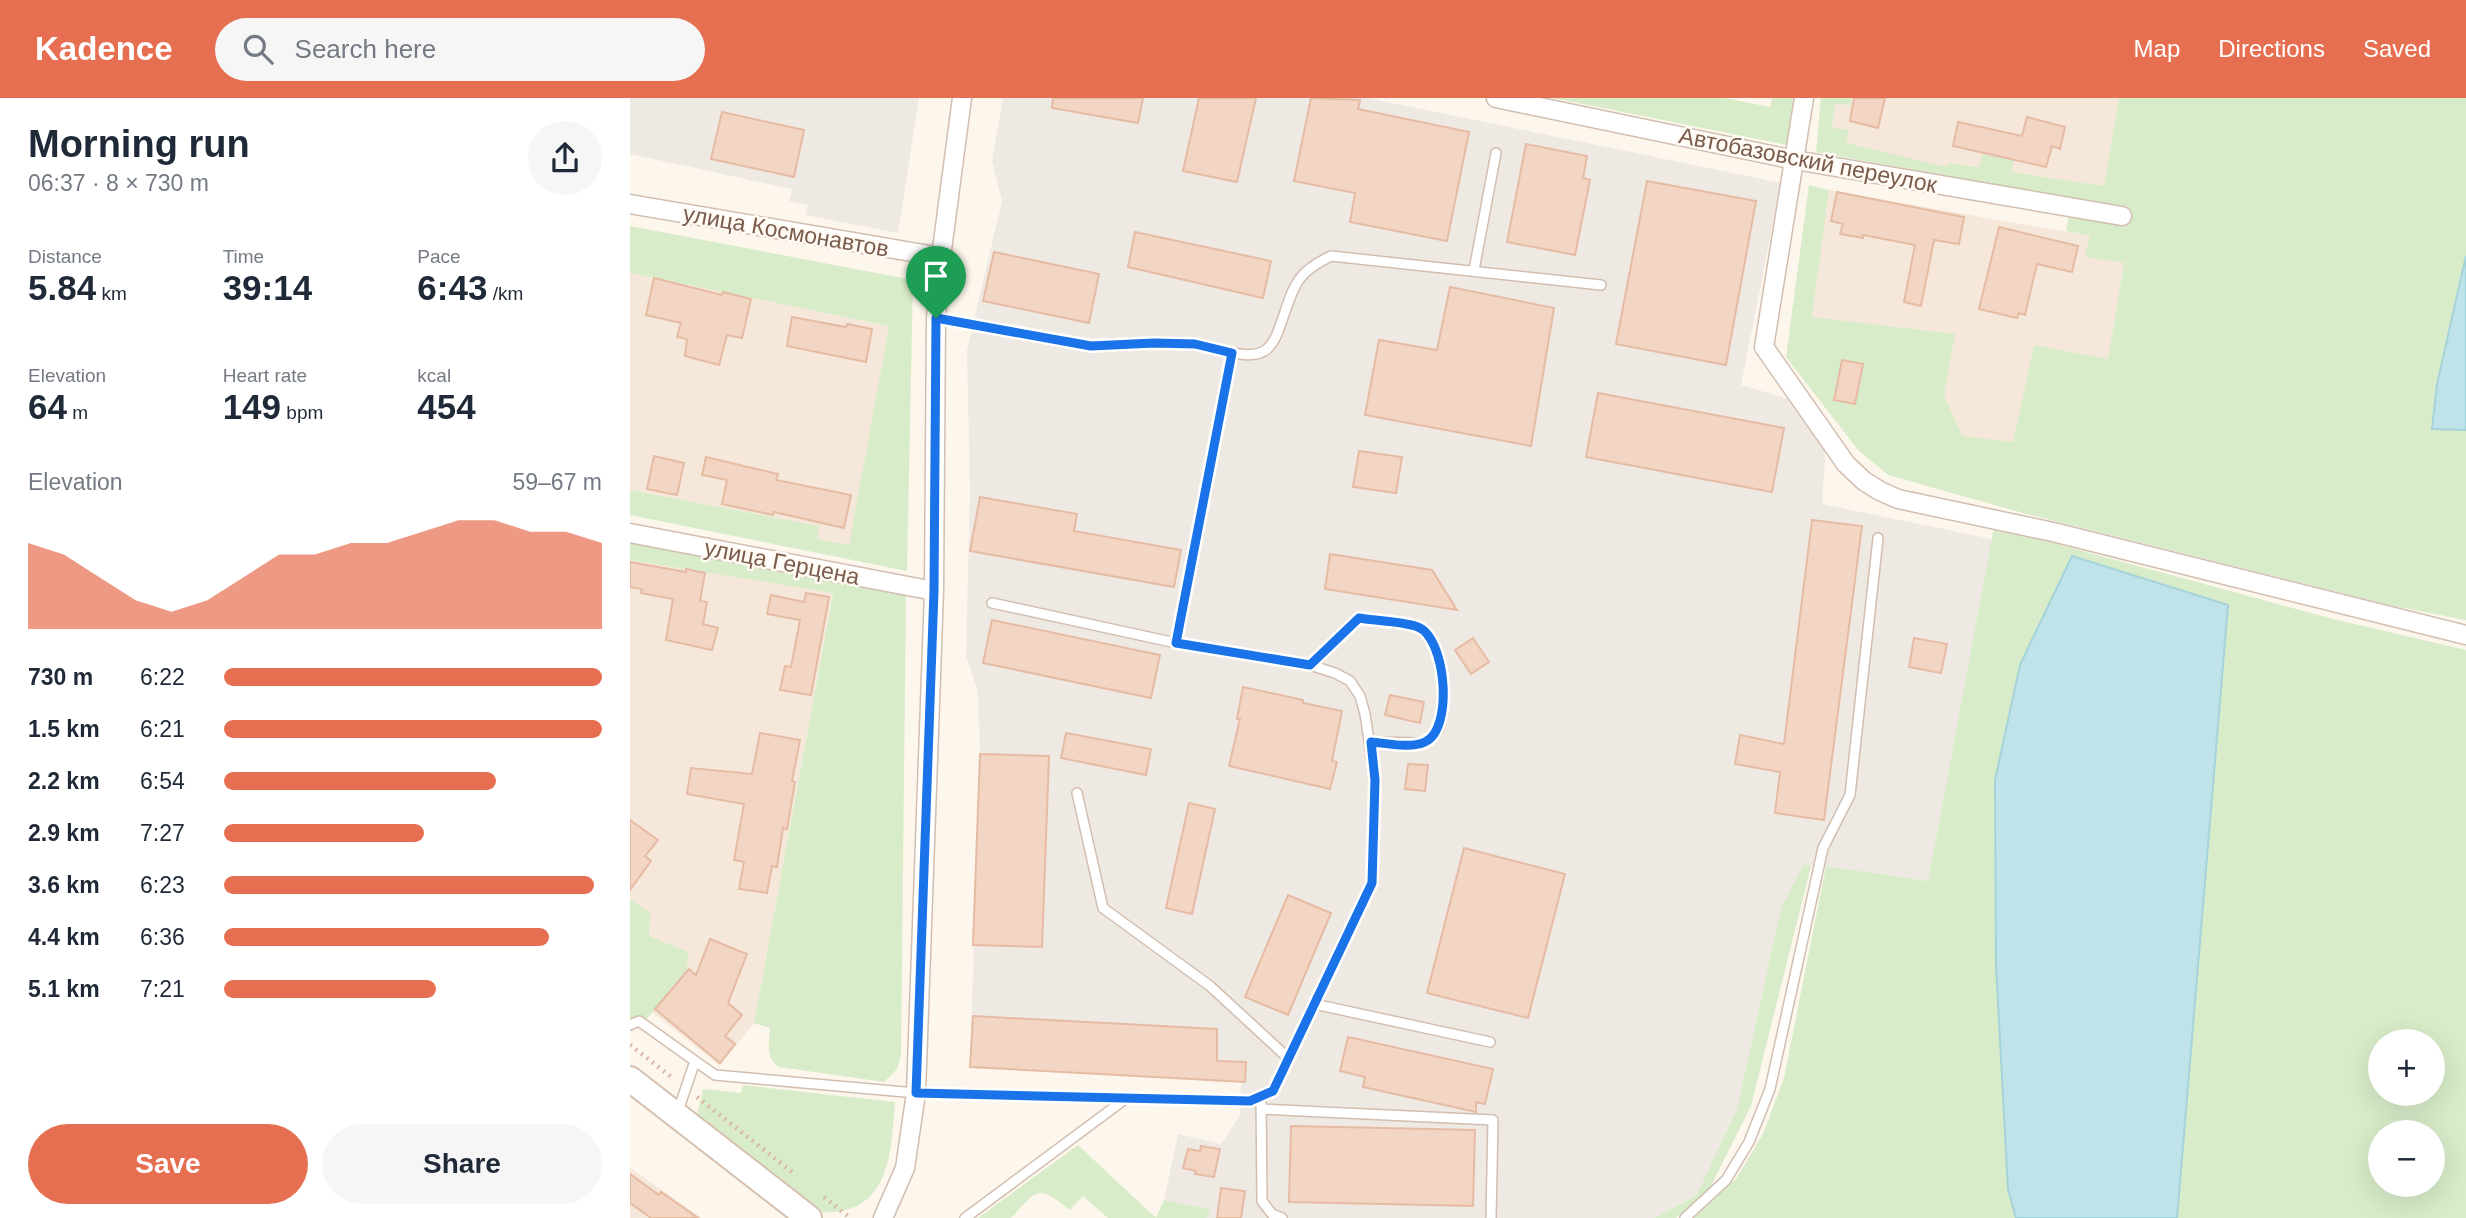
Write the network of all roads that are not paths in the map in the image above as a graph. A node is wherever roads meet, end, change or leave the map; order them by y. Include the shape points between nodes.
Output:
1 (962, 98) edge
2 (1496, 98) edge
3 (1804, 98) edge
4 (1496, 153) dead end
5 (1795, 160) junction
6 (630, 204) edge
7 (2122, 216) dead end
8 (941, 257) junction
9 (1474, 270) junction
10 (1601, 285) dead end
11 (936, 318) junction
12 (1232, 353) junction
13 (630, 533) edge
14 (1878, 538) dead end
15 (934, 591) junction
16 (992, 603) dead end
17 (2466, 635) edge
18 (1176, 643) junction
19 (1310, 665) junction
20 (1371, 742) junction
21 (1077, 793) dead end
22 (1314, 1004) junction
23 (630, 1025) edge
24 (1490, 1042) dead end
25 (1288, 1058) junction
26 (695, 1061) junction
27 (630, 1079) edge
28 (916, 1093) junction
29 (1261, 1096) junction
30 (1128, 1097) junction
31 (1261, 1109) junction
32 (677, 1116) junction
33 (809, 1218) edge
34 (883, 1218) edge
35 (965, 1218) edge
36 (1282, 1218) edge
37 (1491, 1218) edge
38 (1685, 1218) edge

1 - 8 street
2 - 5 street, Автобазовский переулок
3 - 5 street
4 - 9 lane
5 - 7 street, Автобазовский переулок
5 - 17 street via 1765,347 1846,464 1864,481 1898,499 2053,532
6 - 8 street, улица Космонавтов
8 - 11 street
9 - 10 lane
9 - 12 lane via 1331,256 1311,265 1297,279 1267,349 1257,354
11 - 12 lane via 1091,346 1195,344
11 - 15 street
12 - 18 lane
13 - 15 street, улица Герцена
14 - 38 lane via 1850,795 1823,848 1770,1089 1749,1142 1726,1180
15 - 28 street
16 - 18 lane
18 - 19 lane
19 - 20 lane via 1350,681 1360,696
19 - 20 lane via 1359,618 1419,628 1428,635 1444,683 1440,726 1424,743
20 - 22 lane via 1375,780 1372,883
21 - 25 lane via 1103,908 1210,986
22 - 24 lane
22 - 25 lane
23 - 26 lane via 639,1021
25 - 29 lane via 1273,1091
26 - 28 lane via 715,1075
26 - 32 lane
27 - 32 street
28 - 30 lane
28 - 34 street via 905,1168
29 - 30 lane via 1250,1101
29 - 31 lane
30 - 35 lane
31 - 36 lane via 1262,1201
31 - 37 lane via 1493,1120
32 - 33 street

